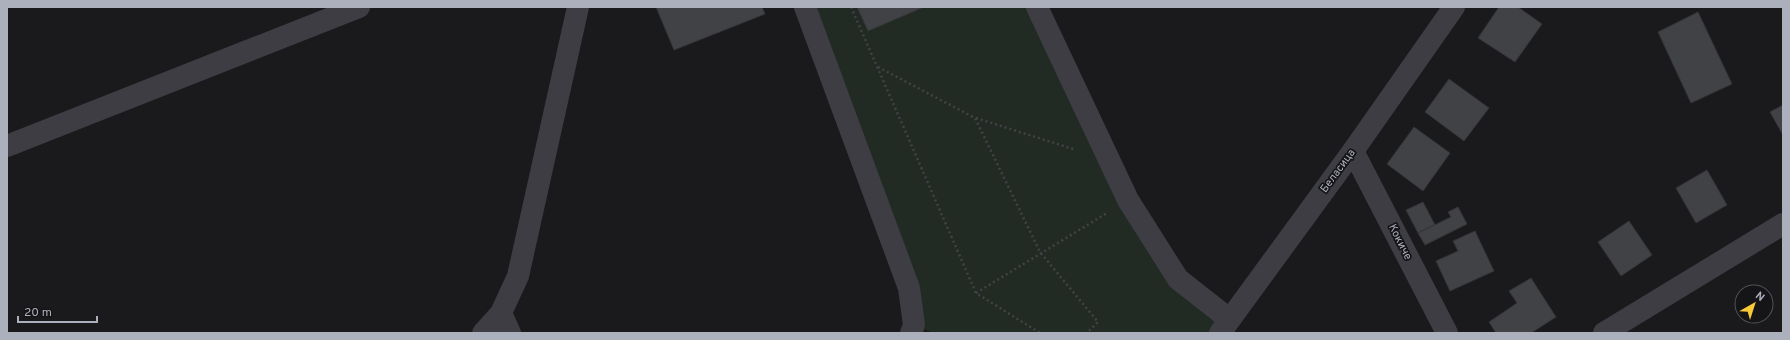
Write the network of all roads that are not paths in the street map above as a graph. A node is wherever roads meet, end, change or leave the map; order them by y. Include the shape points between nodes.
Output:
1 (359, 7) edge
2 (578, 7) edge
3 (805, 7) edge
4 (1037, 7) edge
5 (1454, 7) edge
6 (338, 11) edge
7 (7, 146) edge
8 (1353, 151) junction
9 (1783, 224) edge
10 (501, 313) junction
11 (1224, 326) edge
12 (483, 333) edge
13 (510, 333) edge
14 (911, 333) edge
15 (1447, 333) edge
16 (1604, 333) edge

1 - 6 street
2 - 10 street via 525,249 518,276
3 - 14 street via 909,288 914,325
4 - 11 street via 1128,200 1178,279
5 - 8 street, Беласица
6 - 7 street
8 - 11 street, Беласица
8 - 15 street, Кокиче
9 - 16 street
10 - 12 street
10 - 13 street

